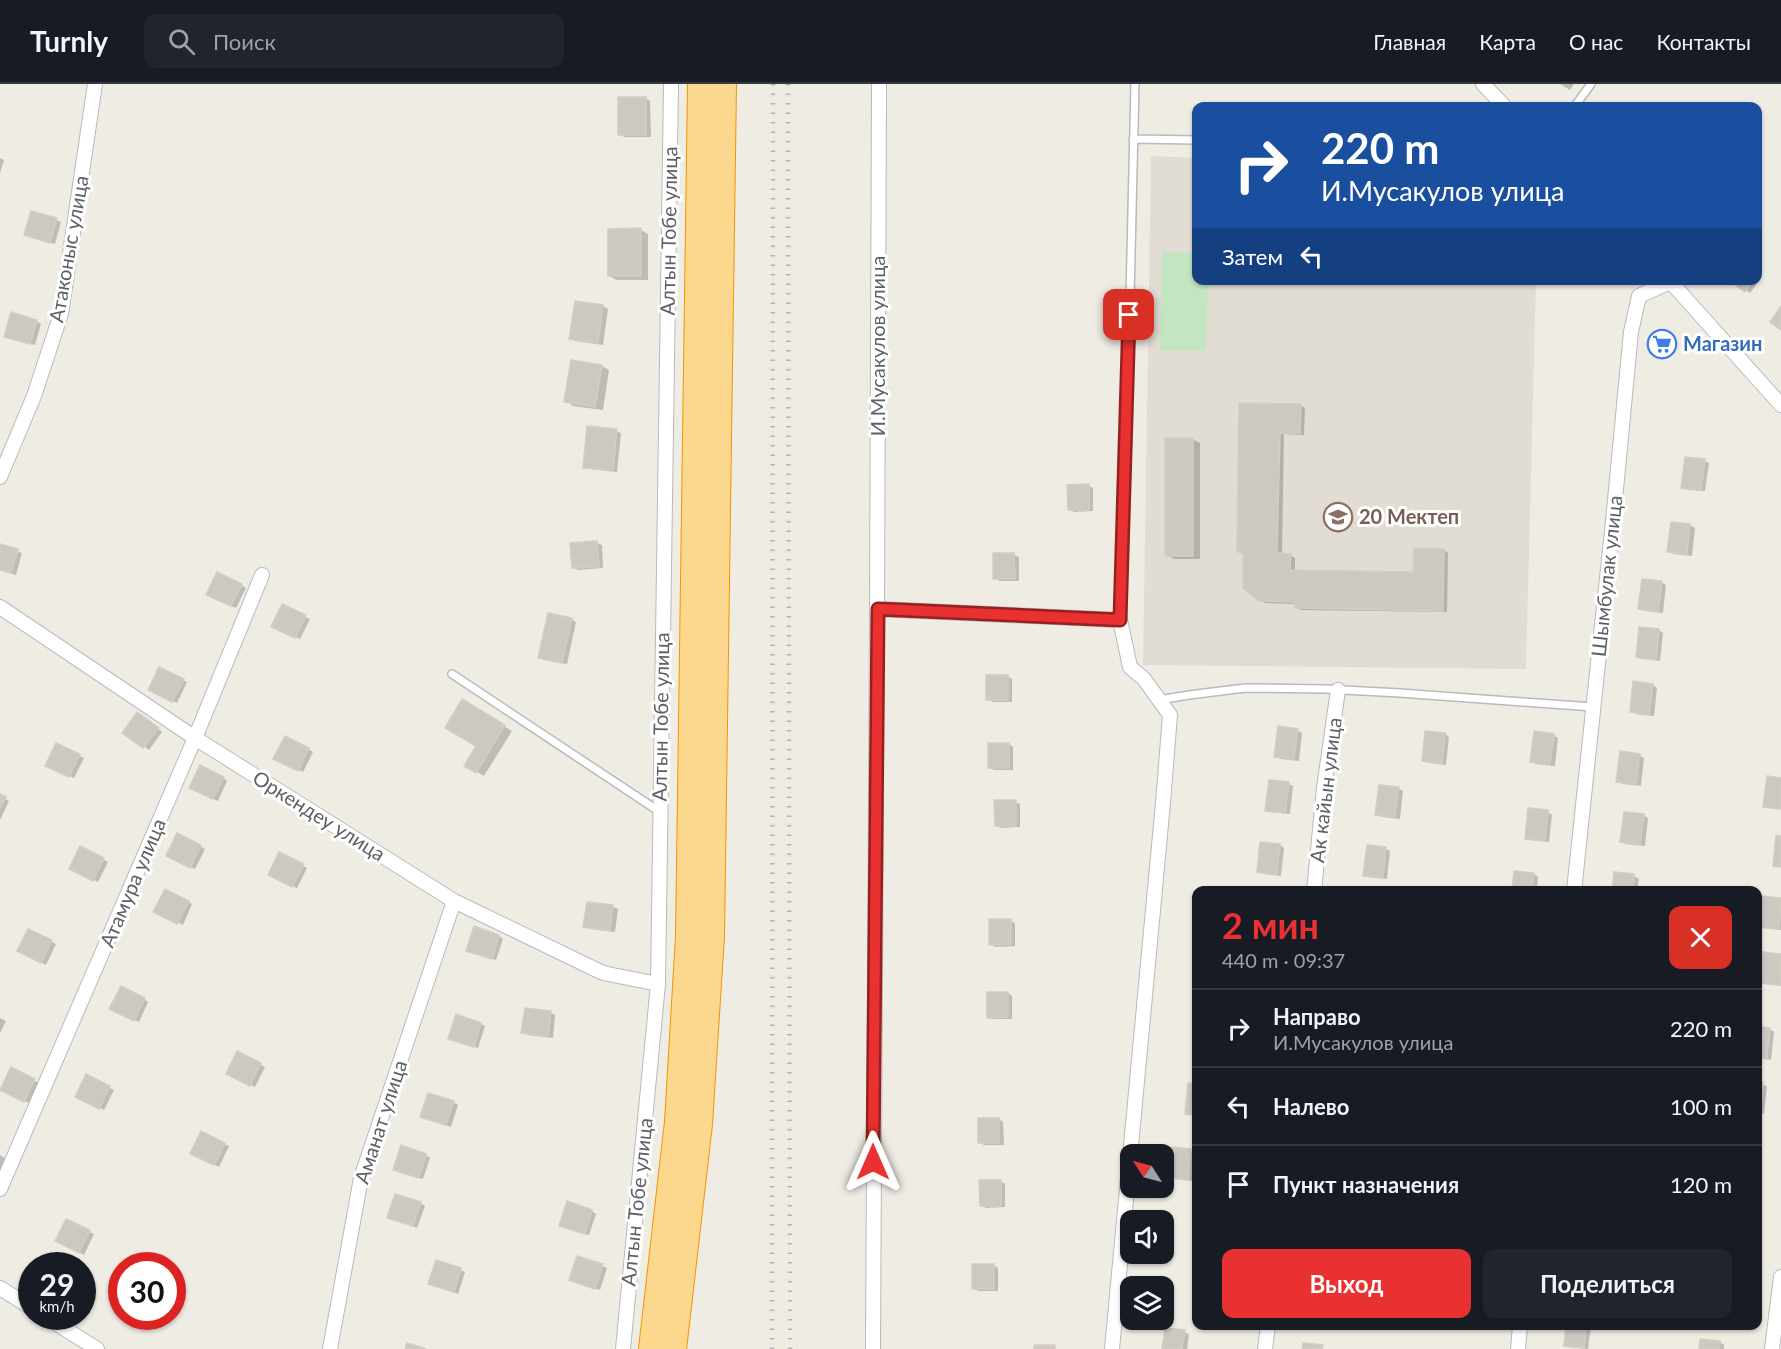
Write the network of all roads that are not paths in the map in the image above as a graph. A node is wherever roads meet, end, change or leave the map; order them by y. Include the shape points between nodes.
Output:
1 (95, 84) edge
2 (671, 84) edge
3 (701, 84) edge
4 (723, 84) edge
5 (879, 84) edge
6 (1135, 84) edge
7 (1483, 84) edge
8 (1591, 84) edge
9 (1500, 102) edge
10 (1578, 102) edge
11 (1133, 139) junction
12 (1192, 140) edge
13 (1662, 285) edge
14 (1674, 285) edge
15 (1781, 405) edge
16 (0, 477) edge
17 (262, 575) dead end
18 (0, 606) edge
19 (878, 609) junction
20 (1120, 620) junction
21 (452, 674) dead end
22 (1338, 690) junction
23 (1159, 700) junction
24 (1593, 708) junction
25 (195, 738) junction
26 (660, 812) junction
27 (1314, 886) edge
28 (1575, 886) edge
29 (454, 901) junction
30 (658, 984) junction
31 (0, 1189) edge
32 (1781, 1277) edge
33 (0, 1288) edge
34 (18, 1299) edge
35 (67, 1330) edge
36 (1267, 1330) edge
37 (1520, 1330) edge
38 (97, 1349) edge
39 (330, 1349) edge
40 (623, 1349) edge
41 (652, 1349) edge
42 (673, 1349) edge
43 (873, 1349) edge
44 (1112, 1349) edge
45 (1265, 1349) edge
46 (1518, 1349) edge
47 (1772, 1349) edge

1 - 16 street, Атаконыс улица via 61,314 34,396
2 - 26 street, Алтын Тобе улица
3 - 41 highway via 689,936 678,1122
4 - 42 highway via 711,936 699,1124
5 - 19 street, И.Мусакулов улица
6 - 11 lane
7 - 9 street
8 - 10 lane
11 - 12 lane
11 - 20 lane
13 - 24 street, Шымбулак улица via 1639,296 1631,332
14 - 15 street
17 - 25 street, Атамура улица
18 - 25 street, Оркендеу улица
19 - 20 street
19 - 43 street, И.Мусакулов улица
20 - 23 street via 1130,667
21 - 26 lane
22 - 23 lane via 1245,688
22 - 24 lane
22 - 27 street, Ак кайын улица
23 - 44 street via 1170,715
24 - 28 street, Шымбулак улица
25 - 29 street, Оркендеу улица
25 - 31 street, Атамура улица
26 - 30 street, Алтын Тобе улица
29 - 30 street, Оркендеу улица via 603,973
29 - 39 street, Аманат улица via 361,1178
30 - 40 street, Алтын Тобе улица
32 - 47 street
33 - 34 street
35 - 38 street
36 - 45 street
37 - 46 street

